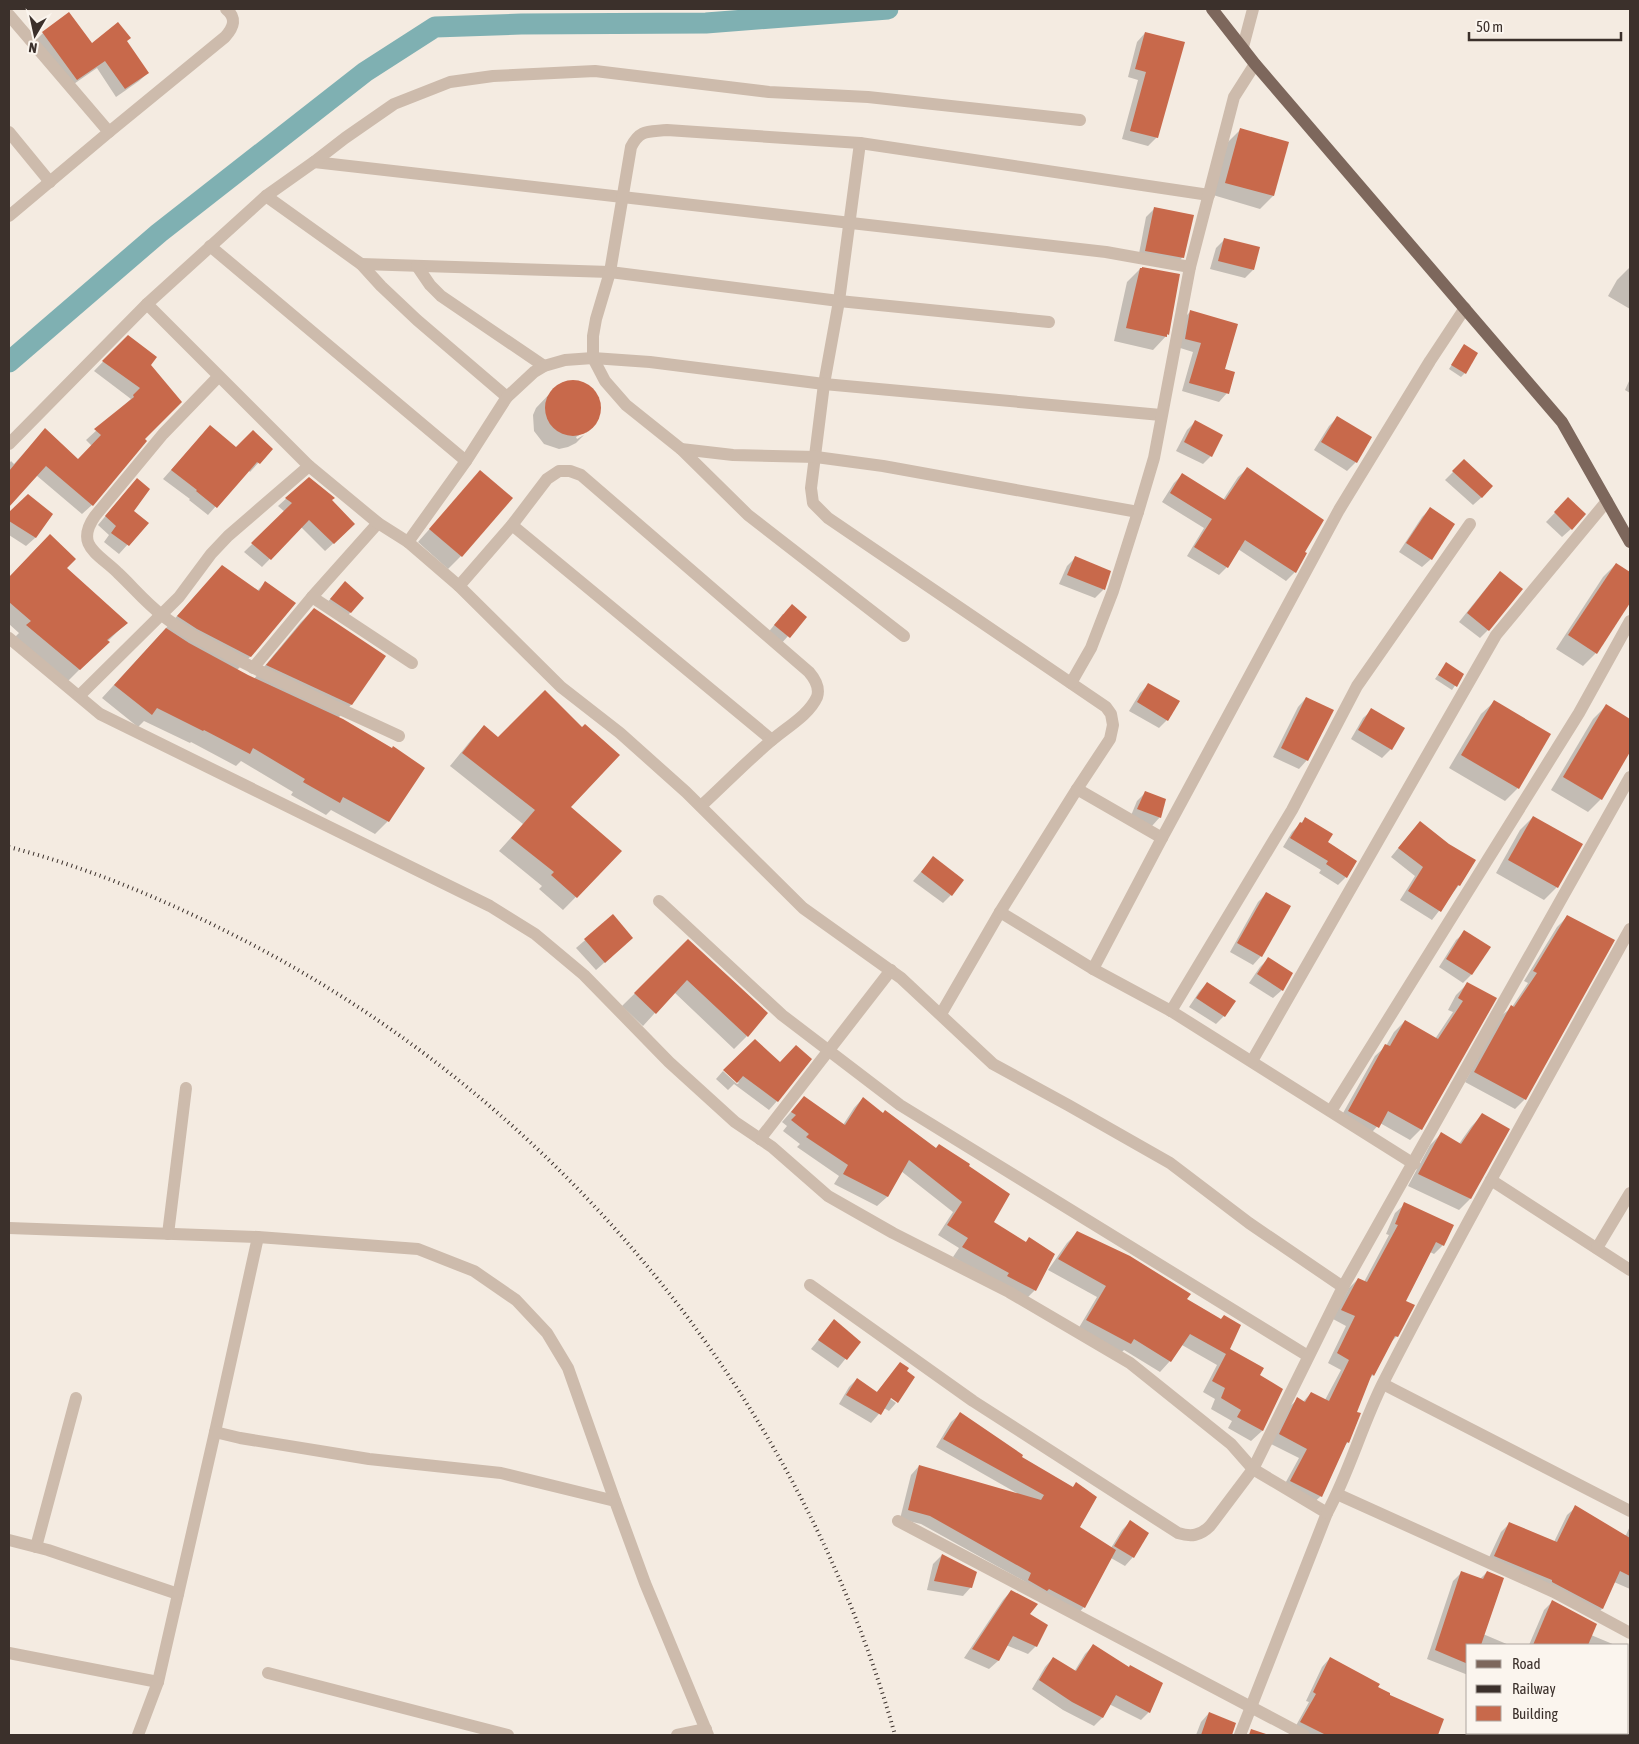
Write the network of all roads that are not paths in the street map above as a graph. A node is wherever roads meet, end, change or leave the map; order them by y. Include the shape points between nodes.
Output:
1 (226, 9) edge
2 (1212, 9) edge
3 (1253, 9) edge
4 (9, 15) edge
5 (1243, 47) junction
6 (1255, 64) junction
7 (1080, 120) dead end
8 (9, 132) edge
9 (109, 132) junction
10 (860, 143) junction
11 (314, 162) junction
12 (50, 182) junction
13 (1209, 195) junction
14 (266, 196) junction
15 (622, 198) junction
16 (9, 216) edge
17 (850, 222) junction
18 (210, 246) junction
19 (361, 264) junction
20 (417, 266) junction
21 (1190, 267) junction
22 (610, 272) junction
23 (839, 301) junction
24 (147, 304) junction
25 (1465, 308) junction
26 (1049, 322) dead end
27 (593, 358) junction
28 (544, 366) junction
29 (218, 377) junction
30 (824, 384) junction
31 (507, 397) junction
32 (1161, 415) junction
33 (9, 444) edge
34 (681, 450) junction
35 (816, 457) junction
36 (466, 461) junction
37 (309, 466) junction
38 (1607, 501) junction
39 (1138, 512) junction
40 (378, 523) junction
41 (1470, 524) dead end
42 (512, 525) junction
43 (408, 542) junction
44 (1630, 542) edge
45 (459, 586) junction
46 (312, 597) junction
47 (162, 615) junction
48 (1630, 621) edge
49 (904, 636) dead end
50 (9, 638) edge
51 (412, 663) dead end
52 (253, 668) junction
53 (1071, 683) junction
54 (79, 696) junction
55 (399, 736) dead end
56 (772, 740) junction
57 (1630, 777) edge
58 (1077, 789) junction
59 (701, 806) junction
60 (1162, 838) junction
61 (659, 901) dead end
62 (1000, 912) junction
63 (1630, 929) edge
64 (891, 970) junction
65 (1093, 970) junction
66 (1171, 1012) junction
67 (941, 1014) junction
68 (828, 1050) junction
69 (1252, 1061) junction
70 (186, 1088) dead end
71 (1331, 1111) junction
72 (760, 1139) junction
73 (1414, 1164) junction
74 (1491, 1180) junction
75 (1630, 1193) edge
76 (9, 1228) edge
77 (168, 1234) junction
78 (258, 1237) junction
79 (1597, 1248) junction
80 (1630, 1270) edge
81 (810, 1285) dead end
82 (1343, 1287) junction
83 (1308, 1356) junction
84 (1383, 1384) junction
85 (76, 1398) dead end
86 (215, 1432) junction
87 (1253, 1469) junction
88 (1337, 1494) junction
89 (615, 1501) junction
90 (1630, 1511) edge
91 (1327, 1513) junction
92 (898, 1521) dead end
93 (9, 1540) edge
94 (36, 1547) junction
95 (178, 1594) junction
96 (1630, 1633) edge
97 (9, 1653) edge
98 (268, 1672) dead end
99 (158, 1682) junction
100 (1250, 1706) junction
101 (707, 1732) edge
102 (138, 1735) edge
103 (508, 1735) edge
104 (677, 1735) edge
105 (1240, 1735) edge
106 (1304, 1735) edge

1 - 9 street via 234,21 226,36
2 - 5 main road
3 - 5 street
4 - 9 street
5 - 6 main road
6 - 13 street via 1234,97
6 - 25 main road
7 - 11 street via 868,97 769,92 595,72 493,76 450,82 394,104
8 - 12 street
9 - 12 street
10 - 13 street
10 - 15 street via 666,130 646,132 636,137 631,147
10 - 17 street
11 - 14 street
11 - 15 street
12 - 16 street
13 - 21 street
14 - 18 street
14 - 19 street
15 - 17 street
15 - 22 street
17 - 21 street via 1106,252
17 - 23 street
18 - 24 street
18 - 36 street
19 - 20 street
19 - 31 street via 417,320
20 - 22 street
20 - 28 street via 441,296
21 - 32 street
22 - 23 street
22 - 27 street via 596,319
23 - 26 street
23 - 30 street
24 - 29 street
24 - 33 street
25 - 38 main road via 1562,422
25 - 60 street via 1339,510
27 - 28 street
27 - 30 street
27 - 34 street via 605,381 626,405
28 - 31 street
29 - 37 street
29 - 47 street via 163,434 95,516 86,536 96,554
30 - 32 street
30 - 35 street
31 - 36 street
32 - 39 street via 1154,458
34 - 35 street
34 - 49 street via 748,515
35 - 39 street
35 - 53 street via 811,496 813,503 828,518
36 - 43 street
37 - 40 street
37 - 47 street via 228,536
38 - 44 main road
38 - 69 street via 1496,635
39 - 53 street via 1113,592 1091,648
40 - 43 street
40 - 46 street
41 - 66 street via 1357,686 1292,810
42 - 45 street
42 - 56 street
42 - 56 street via 547,479 559,471 582,475 815,679 817,695 810,707
43 - 45 street
45 - 59 street via 562,686
46 - 51 street
46 - 52 street
47 - 52 street via 192,636
47 - 54 street
48 - 71 street via 1579,713
50 - 54 street
52 - 55 street
53 - 58 street via 1106,707 1113,725 1110,739
54 - 72 street via 100,714 490,906 536,934 584,975 669,1062 735,1122
56 - 59 street
57 - 73 street
58 - 60 street
58 - 62 street
59 - 64 street via 803,908
60 - 65 street
61 - 68 street via 782,1014
62 - 65 street
62 - 67 street
63 - 74 street
64 - 67 street
64 - 68 street
65 - 66 street
66 - 69 street
67 - 82 street via 993,1064 1170,1163
68 - 72 street
68 - 83 street via 900,1105
69 - 71 street
70 - 77 street
71 - 73 street
72 - 87 street via 828,1196 892,1233 1009,1292 1130,1364 1231,1444
73 - 82 street
74 - 79 street
74 - 84 street
75 - 79 street
76 - 77 street
77 - 78 street
78 - 86 street
78 - 89 street via 418,1249 474,1270 516,1300 547,1333 568,1368
79 - 80 street
81 - 87 street via 974,1402 1178,1533 1186,1536 1202,1534
82 - 83 street
83 - 87 street
84 - 88 street
84 - 90 street
85 - 94 street
86 - 89 street via 369,1459 501,1473
86 - 95 street
87 - 91 street
88 - 91 street
88 - 96 street via 1554,1592
89 - 101 street
91 - 100 street
92 - 100 street
93 - 94 street
94 - 95 street
95 - 99 street
97 - 99 street
98 - 103 street
99 - 102 street
100 - 105 street
100 - 106 street
101 - 104 street

